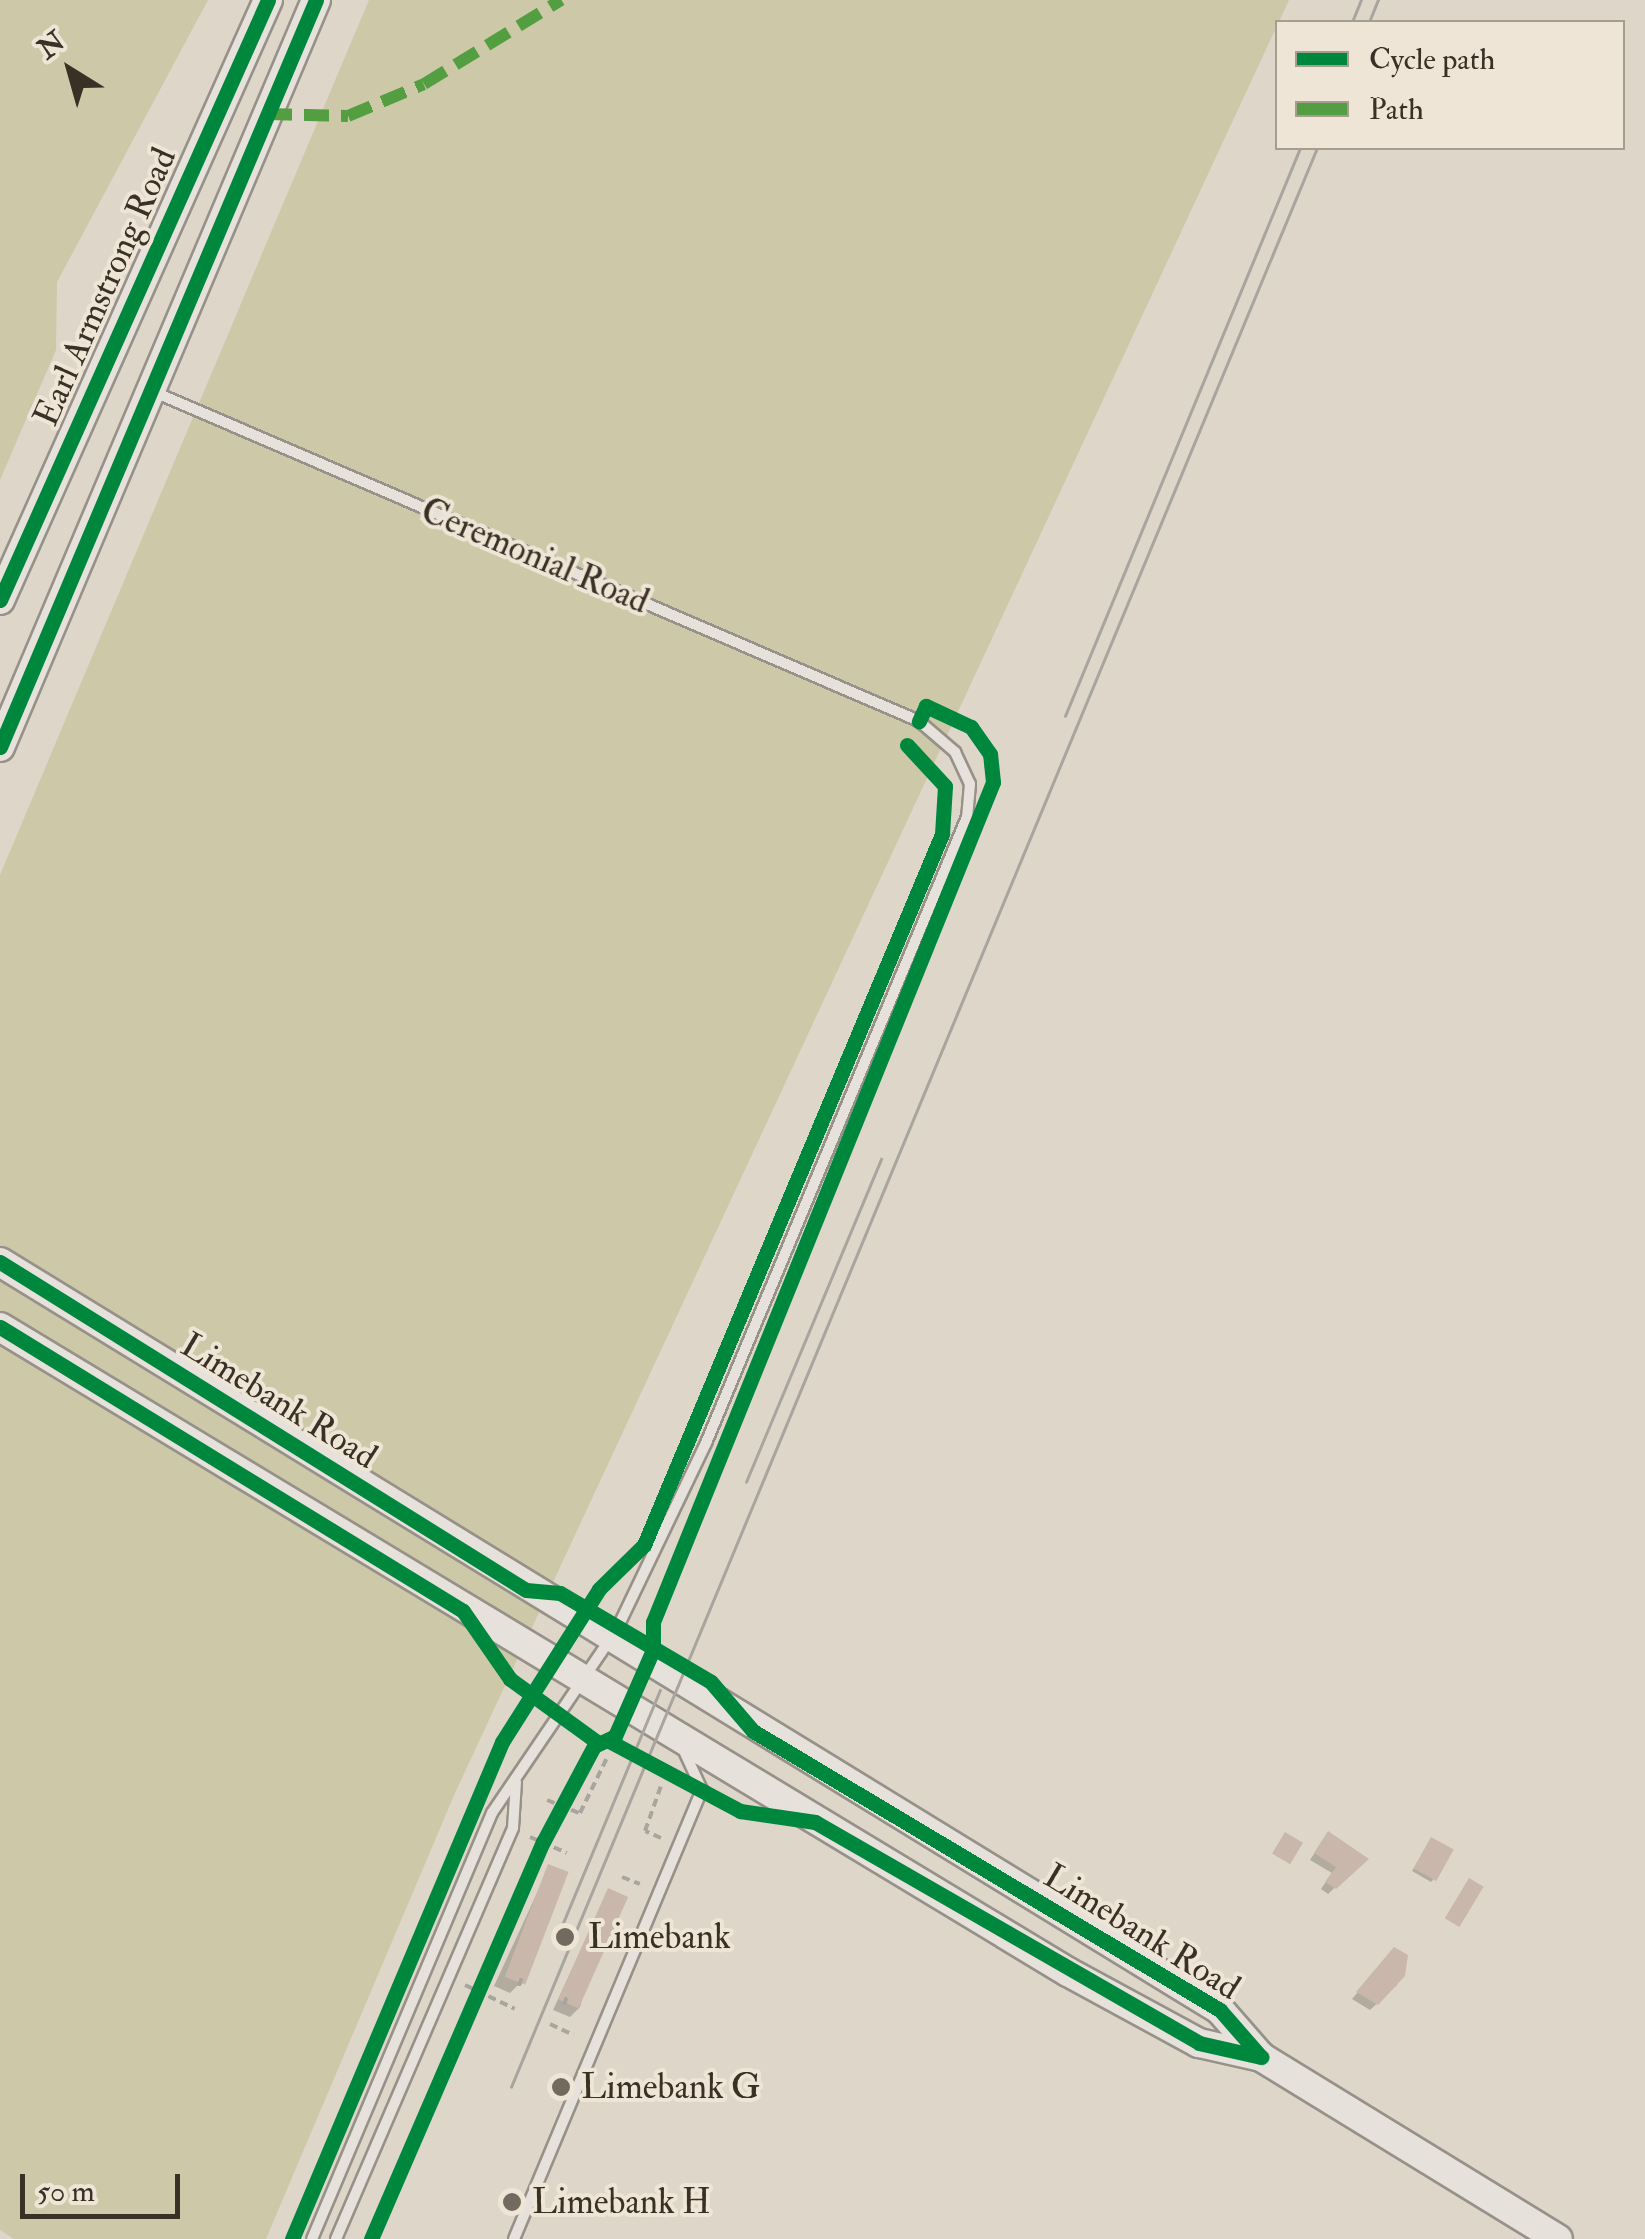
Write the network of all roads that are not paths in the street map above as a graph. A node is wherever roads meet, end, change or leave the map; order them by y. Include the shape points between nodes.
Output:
1 (268, 0) edge
2 (316, 0) edge
3 (151, 391) junction
4 (0, 600) edge
5 (0, 747) edge
6 (0, 1262) edge
7 (0, 1326) edge
8 (608, 1642) junction
9 (581, 1684) junction
10 (669, 1734) junction
11 (516, 1782) junction
12 (1261, 2056) junction
13 (312, 2239) edge
14 (336, 2239) edge
15 (514, 2239) edge
16 (1558, 2239) edge

1 - 4 main road, Earl Armstrong Road
2 - 3 main road
3 - 5 main road
3 - 8 lane, Ceremonial Road via 919,721 964,766 967,817 706,1443
6 - 8 main road, Limebank Road
7 - 9 main road, Limebank Road
8 - 9 lane
8 - 12 main road, Limebank Road via 1220,2010
9 - 10 main road, Limebank Road
9 - 11 lane
10 - 12 main road, Limebank Road via 1117,1999 1199,2043
10 - 15 lane via 702,1788
11 - 13 lane via 492,1813
11 - 14 lane via 513,1828
12 - 16 main road, Limebank Road

